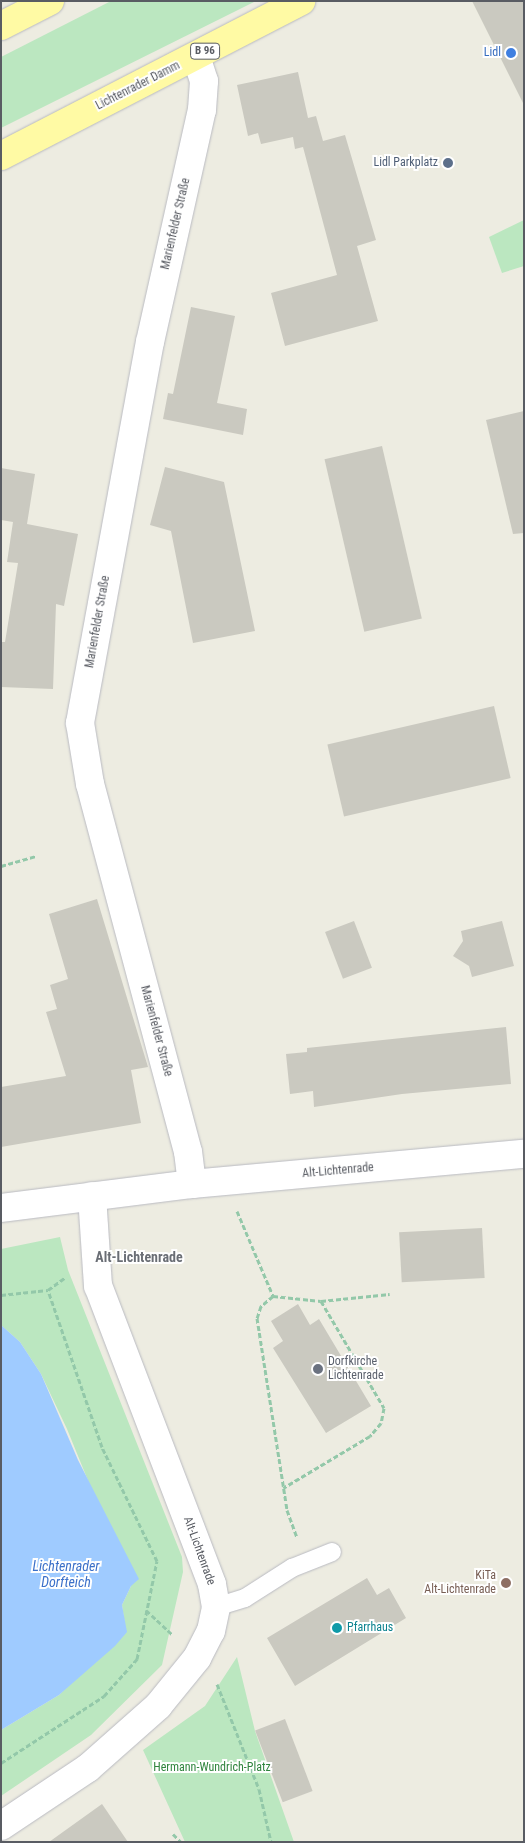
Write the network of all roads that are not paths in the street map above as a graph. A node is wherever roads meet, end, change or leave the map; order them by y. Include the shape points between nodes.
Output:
1 (50, 1) edge
2 (301, 1) edge
3 (1, 26) edge
4 (196, 56) junction
5 (1, 156) edge
6 (524, 1154) edge
7 (192, 1184) junction
8 (92, 1196) junction
9 (1, 1208) edge
10 (332, 1552) dead end
11 (216, 1607) junction
12 (1, 1826) edge

1 - 3 main road
2 - 4 main road, Lichtenrader Damm / B 96
4 - 5 main road, Lichtenrader Damm / B 96
4 - 7 street, Marienfelder Straße via 204,82 202,110 150,342 80,723 90,784 188,1152
6 - 7 street, Alt-Lichtenrade
7 - 8 street, Alt-Lichtenrade
8 - 9 street, Alt-Lichtenrade
8 - 11 street, Alt-Lichtenrade via 98,1286 212,1584
10 - 11 lane via 292,1568 245,1598
11 - 12 street, Alt-Lichtenrade via 211,1631 197,1658 158,1706 88,1768

